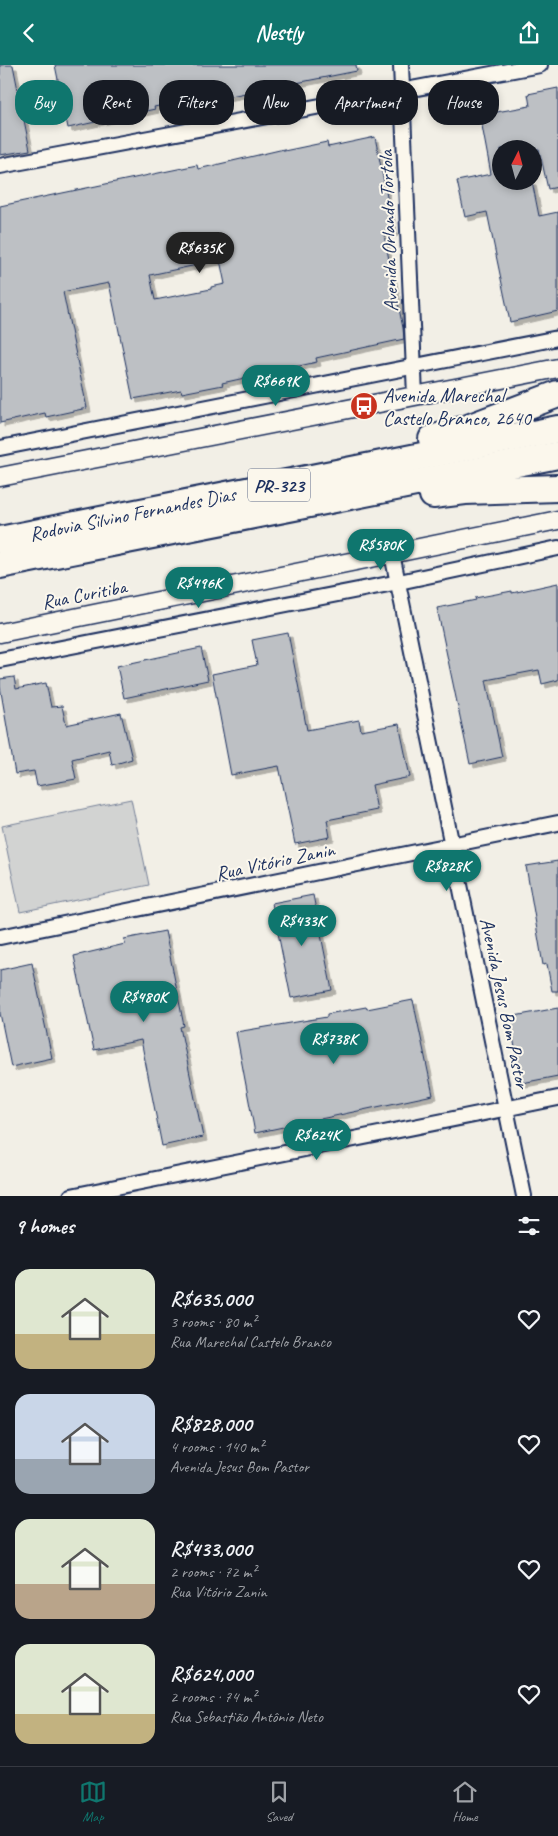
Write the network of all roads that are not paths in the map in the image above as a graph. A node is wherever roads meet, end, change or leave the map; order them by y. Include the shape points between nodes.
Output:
1 (401, 65) edge
2 (540, 65) edge
3 (402, 80) edge
4 (418, 88) edge
5 (316, 107) edge
6 (404, 125) edge
7 (0, 166) edge
8 (558, 338) edge
9 (413, 367) junction
10 (558, 368) edge
11 (558, 394) edge
12 (415, 396) junction
13 (558, 429) edge
14 (0, 448) edge
15 (558, 455) edge
16 (0, 477) edge
17 (558, 488) edge
18 (264, 500) junction
19 (558, 520) edge
20 (0, 540) edge
21 (558, 548) edge
22 (392, 554) junction
23 (0, 565) edge
24 (399, 582) junction
25 (0, 633) edge
26 (0, 660) edge
27 (558, 823) edge
28 (452, 845) junction
29 (0, 937) edge
30 (558, 1098) edge
31 (507, 1108) junction
32 (71, 1196) edge
33 (524, 1196) edge

1 - 3 street, Avenida Orlando Tortola
2 - 4 street
5 - 7 street
6 - 9 street, Avenida Orlando Tortola
8 - 9 street
9 - 12 street, Avenida Orlando Tortola
9 - 14 street
10 - 12 street
11 - 18 highway
12 - 16 street
13 - 18 highway, Rodovia Silvino Fernandes Dias / PR-323
15 - 18 highway, Rodovia Silvino Fernandes Dias / PR-323
17 - 18 highway
18 - 20 highway, Rodovia Silvino Fernandes Dias / PR-323
18 - 23 highway, Rodovia Silvino Fernandes Dias / PR-323
19 - 22 street, Rua Curitiba
21 - 24 street
22 - 24 street, Avenida Jesus Bom Pastor
22 - 25 street, Rua Curitiba
24 - 26 street
24 - 28 street, Avenida Jesus Bom Pastor
27 - 28 street, Rua Vitório Zanin
28 - 29 street, Rua Vitório Zanin
28 - 31 street, Avenida Jesus Bom Pastor
30 - 31 street
31 - 32 street
31 - 33 street, Avenida Jesus Bom Pastor

